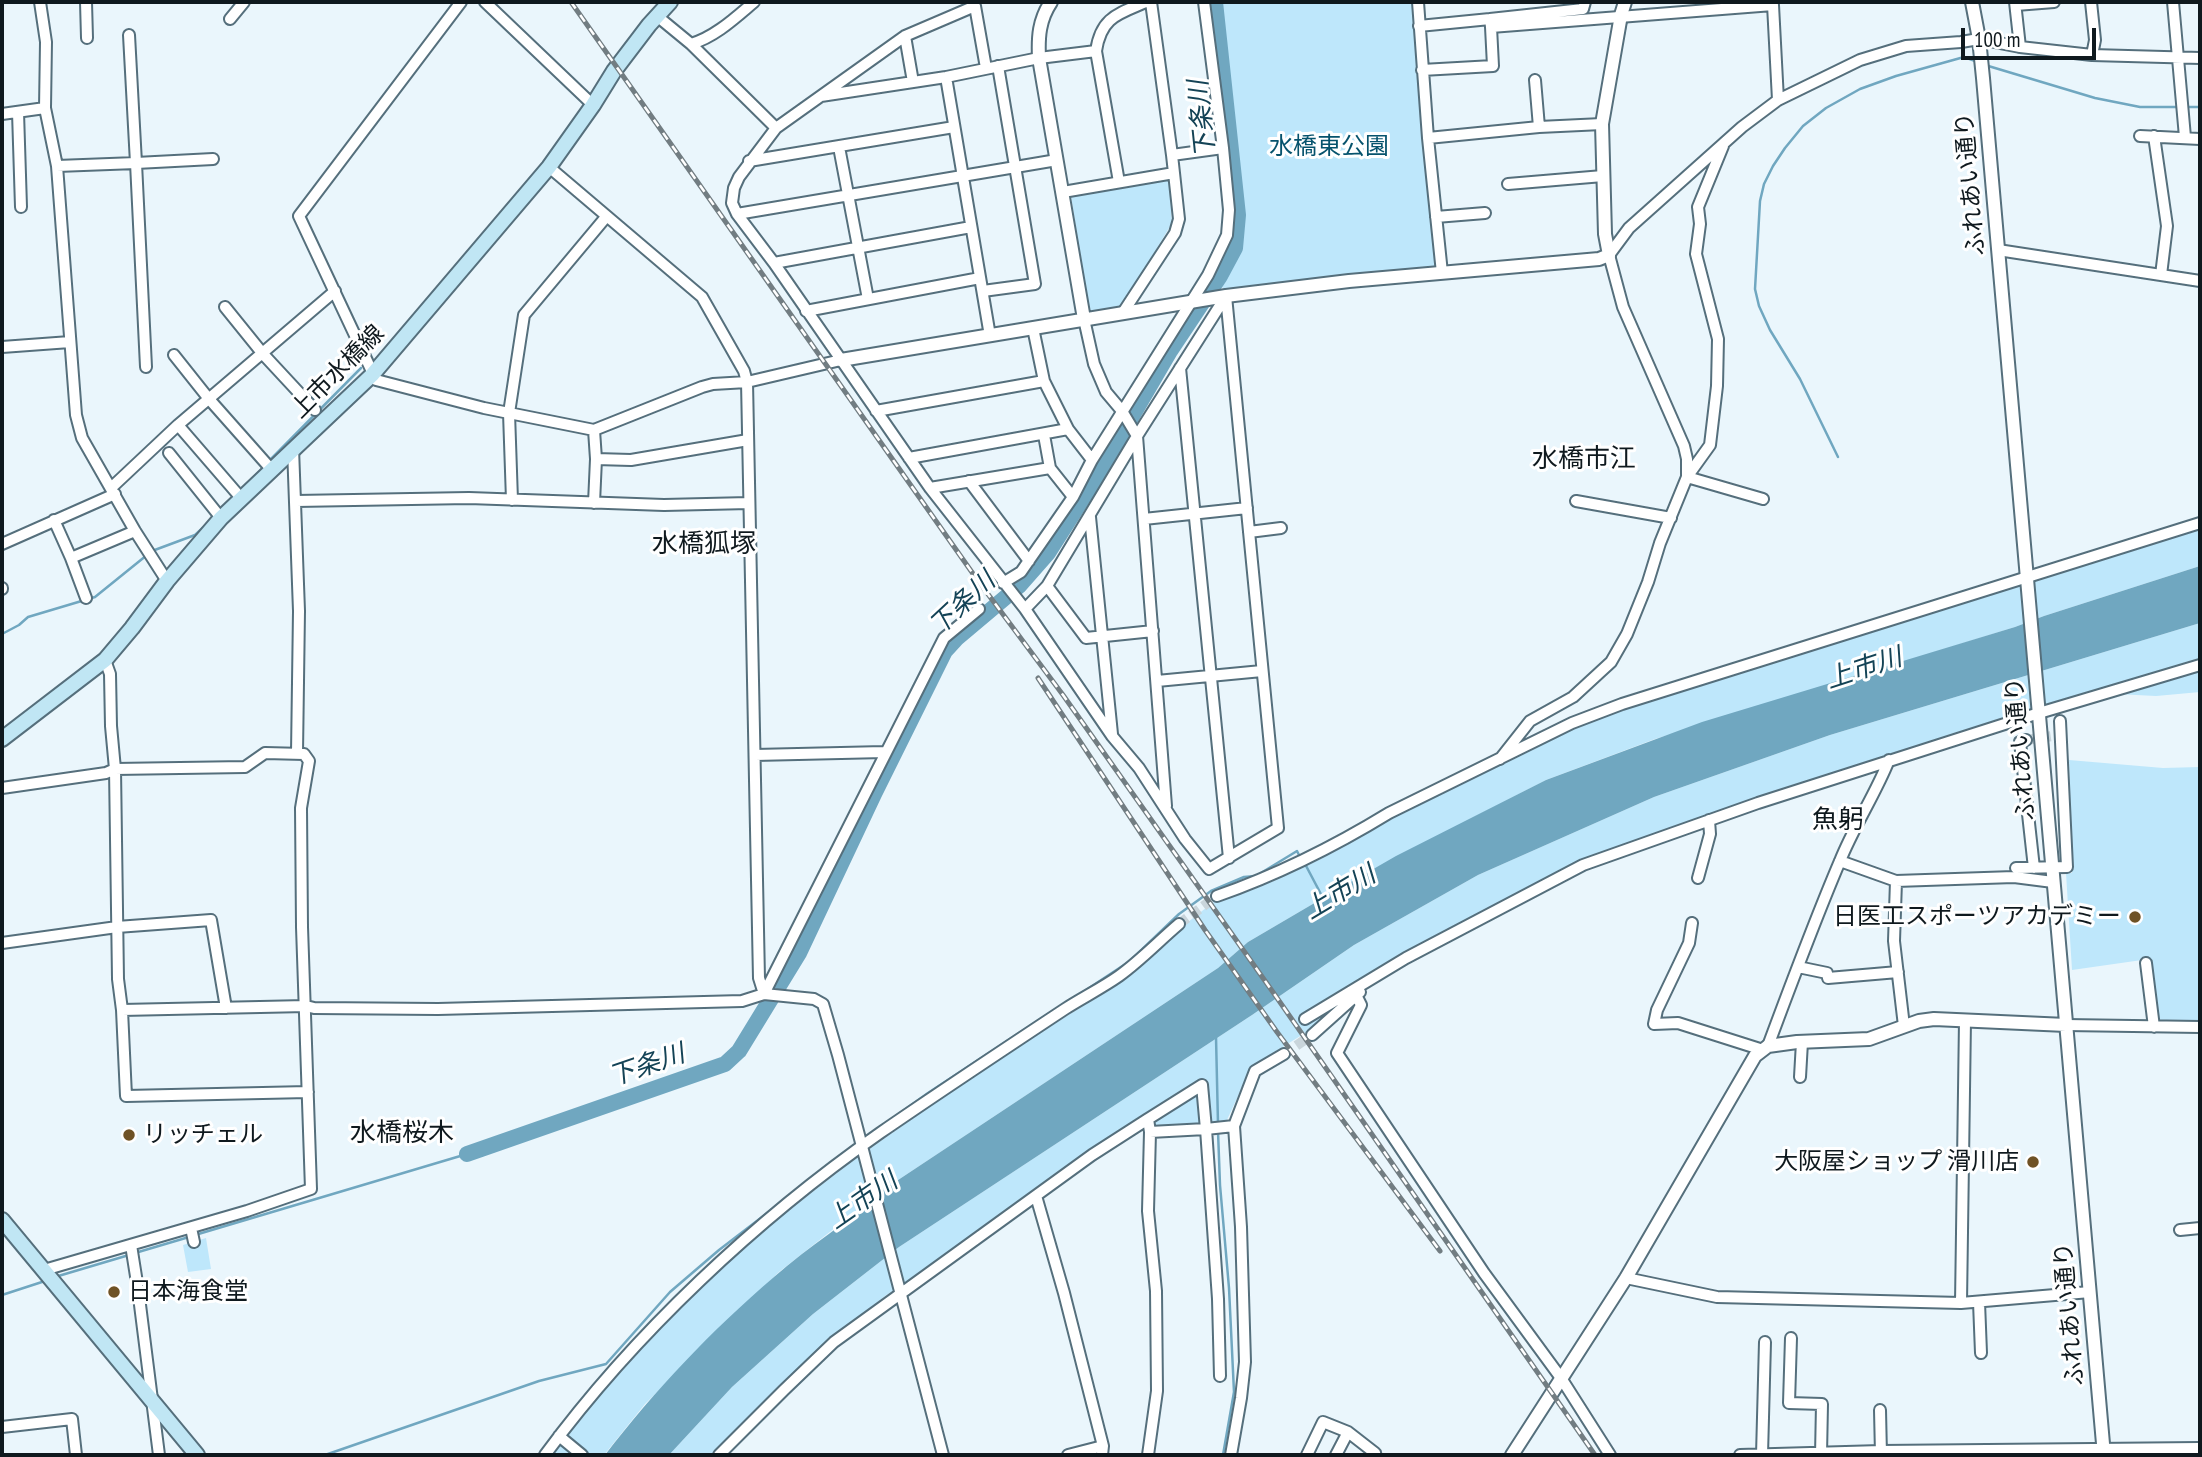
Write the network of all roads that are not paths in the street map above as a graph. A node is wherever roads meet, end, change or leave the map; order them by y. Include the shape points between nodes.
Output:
1 (40, 2) edge
2 (86, 2) edge
3 (244, 2) edge
4 (461, 2) edge
5 (485, 2) edge
6 (670, 2) edge
7 (754, 2) edge
8 (1051, 2) edge
9 (1149, 2) edge
10 (1204, 2) edge
11 (1418, 2) edge
12 (1585, 2) edge
13 (1625, 2) edge
14 (1972, 2) edge
15 (2054, 2) edge
16 (2091, 2) edge
17 (2173, 2) edge
18 (2015, 4) edge
19 (1621, 15) junction
20 (657, 16) junction
21 (230, 19) dead end
22 (1490, 23) junction
23 (1419, 26) junction
24 (129, 35) dead end
25 (905, 36) junction
26 (87, 38) dead end
27 (1979, 39) junction
28 (691, 44) junction
29 (2020, 47) junction
30 (1096, 51) junction
31 (2092, 55) junction
32 (1039, 58) junction
33 (2200, 58) edge
34 (2178, 59) junction
35 (992, 67) junction
36 (1422, 70) junction
37 (946, 76) junction
38 (1535, 80) dead end
39 (913, 82) junction
40 (818, 96) junction
41 (1778, 100) junction
42 (593, 105) junction
43 (45, 108) junction
44 (18, 112) junction
45 (2, 114) edge
46 (1602, 124) junction
47 (954, 127) junction
48 (1539, 127) junction
49 (776, 128) junction
50 (2140, 136) dead end
51 (2154, 136) junction
52 (2185, 136) junction
53 (1428, 138) junction
54 (2200, 139) edge
55 (1724, 143) junction
56 (839, 147) junction
57 (1223, 148) junction
58 (1172, 155) junction
59 (213, 159) dead end
60 (1057, 160) junction
61 (750, 161) junction
62 (136, 163) junction
63 (57, 166) junction
64 (549, 167) junction
65 (1015, 167) junction
66 (1174, 173) junction
67 (1604, 176) junction
68 (962, 177) junction
69 (1119, 182) junction
70 (1508, 184) dead end
71 (1063, 192) junction
72 (848, 196) junction
73 (21, 207) dead end
74 (1485, 213) dead end
75 (737, 215) junction
76 (606, 217) junction
77 (1436, 217) junction
78 (971, 227) junction
79 (858, 248) junction
80 (1998, 250) junction
81 (1609, 255) junction
82 (774, 263) junction
83 (1442, 273) junction
84 (2161, 275) junction
85 (981, 278) junction
86 (2200, 281) edge
87 (335, 291) junction
88 (983, 291) junction
89 (1222, 296) junction
90 (868, 299) junction
91 (1194, 301) junction
92 (225, 307) dead end
93 (806, 311) junction
94 (1124, 312) junction
95 (1084, 319) junction
96 (1033, 328) junction
97 (989, 336) junction
98 (70, 342) junction
99 (2, 347) edge
100 (263, 354) junction
101 (174, 355) dead end
102 (841, 360) junction
103 (146, 367) dead end
104 (1180, 368) junction
105 (372, 374) junction
106 (747, 382) junction
107 (1044, 382) junction
108 (209, 399) junction
109 (314, 410) dead end
110 (876, 411) junction
111 (509, 413) junction
112 (1124, 414) junction
113 (178, 425) junction
114 (1068, 429) junction
115 (594, 430) junction
116 (1135, 434) junction
117 (1044, 435) junction
118 (748, 440) junction
119 (293, 447) junction
120 (169, 453) dead end
121 (909, 458) junction
122 (596, 459) junction
123 (1092, 460) junction
124 (1050, 468) junction
125 (271, 469) junction
126 (1688, 477) junction
127 (969, 481) junction
128 (930, 488) junction
129 (113, 491) junction
130 (1073, 497) junction
131 (241, 498) junction
132 (1763, 499) dead end
133 (512, 500) junction
134 (296, 501) junction
135 (1576, 501) dead end
136 (594, 503) junction
137 (749, 503) junction
138 (1247, 508) junction
139 (1195, 514) junction
140 (221, 517) junction
141 (1090, 517) junction
142 (1671, 518) junction
143 (1144, 519) junction
144 (54, 520) junction
145 (2200, 523) edge
146 (1281, 528) dead end
147 (135, 531) junction
148 (1249, 532) junction
149 (2, 544) edge
150 (71, 558) junction
151 (1029, 561) junction
152 (167, 581) junction
153 (2027, 581) junction
154 (1005, 586) junction
155 (1047, 586) junction
156 (86, 598) dead end
157 (1023, 606) junction
158 (979, 609) dead end
159 (1153, 631) junction
160 (1102, 636) junction
161 (105, 660) junction
162 (2200, 664) edge
163 (1262, 671) junction
164 (1212, 675) junction
165 (1157, 681) junction
166 (2039, 709) junction
167 (2060, 721) dead end
168 (1112, 736) junction
169 (2, 739) edge
170 (2026, 740) dead end
171 (884, 752) junction
172 (298, 753) junction
173 (755, 755) junction
174 (1500, 760) junction
175 (1889, 760) junction
176 (116, 769) junction
177 (2, 788) edge
178 (1166, 809) junction
179 (1709, 820) junction
180 (1229, 858) junction
181 (1840, 860) junction
182 (2016, 868) dead end
183 (2034, 868) junction
184 (2052, 869) junction
185 (1698, 878) dead end
186 (1896, 881) junction
187 (2053, 882) junction
188 (1217, 896) tunnel mouth
189 (1692, 923) dead end
190 (1179, 924) tunnel mouth
191 (117, 927) junction
192 (2, 943) edge
193 (2146, 963) dead end
194 (1798, 967) junction
195 (1898, 972) junction
196 (1371, 979) junction
197 (764, 994) junction
198 (1357, 997) junction
199 (306, 1006) junction
200 (226, 1008) junction
201 (122, 1010) junction
202 (1305, 1019) dead end
203 (1965, 1020) junction
204 (2066, 1025) junction
205 (1904, 1026) junction
206 (2154, 1027) junction
207 (2200, 1027) edge
208 (1312, 1035) tunnel mouth
209 (1802, 1042) junction
210 (1766, 1048) junction
211 (1284, 1054) tunnel mouth
212 (1800, 1077) dead end
213 (308, 1092) junction
214 (1148, 1119) junction
215 (1234, 1126) junction
216 (1206, 1129) junction
217 (1150, 1132) junction
218 (862, 1147) junction
219 (1036, 1196) junction
220 (2, 1220) edge
221 (191, 1228) junction
222 (2200, 1228) edge
223 (2180, 1230) dead end
224 (194, 1242) dead end
225 (131, 1247) junction
226 (49, 1276) junction
227 (1626, 1278) junction
228 (899, 1290) junction
229 (2090, 1292) junction
230 (1979, 1302) junction
231 (1961, 1303) junction
232 (1791, 1338) dead end
233 (1765, 1342) dead end
234 (1981, 1353) dead end
235 (1220, 1376) dead end
236 (1561, 1378) junction
237 (151, 1400) junction
238 (1880, 1410) dead end
239 (2, 1427) edge
240 (1348, 1432) junction
241 (559, 1436) junction
242 (2200, 1448) edge
243 (1102, 1451) edge
244 (2103, 1452) edge
245 (2178, 1452) edge
246 (1881, 1453) edge
247 (1942, 1453) edge
248 (1821, 1454) edge
249 (76, 1455) edge
250 (159, 1455) edge
251 (197, 1455) edge
252 (545, 1455) edge
253 (582, 1455) edge
254 (719, 1455) edge
255 (943, 1455) edge
256 (1068, 1455) edge
257 (1147, 1455) edge
258 (1231, 1455) edge
259 (1307, 1455) edge
260 (1336, 1455) edge
261 (1374, 1455) edge
262 (1512, 1455) edge
263 (1609, 1455) edge
264 (1740, 1455) edge
265 (1762, 1455) edge

1 - 43 street via 46,42
2 - 26 street
3 - 21 street
4 - 87 street via 299,216
5 - 42 street
6 - 20 main road, 上市水橋線
7 - 28 street via 730,23
8 - 32 street via 1038,35
9 - 30 street via 1109,18
9 - 58 street
10 - 57 street
11 - 23 street
12 - 22 street via 1583,9
13 - 19 street
14 - 27 street, ふれあい通り
15 - 18 street
16 - 31 street
17 - 34 street
18 - 29 street
19 - 22 street
19 - 41 street via 1773,5
19 - 46 street
20 - 28 street
20 - 42 main road, 上市水橋線
22 - 23 street
22 - 36 street via 1493,66
23 - 36 street
24 - 62 street
25 - 35 street via 975,6
25 - 39 street
25 - 40 street
27 - 29 street
27 - 41 street via 1906,46 1860,60
27 - 80 street, ふれあい通り
28 - 49 street
29 - 31 street
30 - 32 street
30 - 69 street
31 - 34 street
32 - 35 street
32 - 60 street
33 - 34 street
34 - 52 street
35 - 37 street
35 - 65 street
36 - 53 street
37 - 39 street
37 - 47 street
38 - 48 street
39 - 40 street
40 - 49 street
41 - 55 street
42 - 64 main road, 上市水橋線
43 - 44 street
43 - 63 street
44 - 45 street
44 - 73 street
46 - 48 street
46 - 67 street
47 - 56 street
47 - 68 street
48 - 53 street
49 - 61 street
50 - 51 street
51 - 52 street
51 - 84 street via 2167,226
52 - 54 street
53 - 77 street
55 - 81 street via 1629,228
55 - 126 street via 1698,208 1696,254 1718,339 1717,386 1710,445
56 - 61 street
56 - 72 street
57 - 58 street
57 - 91 street via 1227,234
58 - 66 street
59 - 62 street
60 - 65 street
60 - 71 street
61 - 75 street via 734,188 732,203
62 - 63 street
62 - 103 street
63 - 98 street
64 - 76 street
64 - 105 main road, 上市水橋線
65 - 68 street
65 - 88 street via 1035,284
66 - 69 street
66 - 94 street via 1179,219 1175,233
67 - 70 street
67 - 81 street
68 - 72 street
68 - 78 street
69 - 71 street
71 - 95 street
72 - 75 street
72 - 79 street
74 - 77 street
75 - 82 street
76 - 106 street via 702,297
76 - 111 street via 524,315
77 - 83 street
78 - 79 street
78 - 85 street
79 - 82 street
79 - 90 street
80 - 84 street
80 - 153 street, ふれあい通り
81 - 83 street
81 - 126 street via 1623,307 1684,446
82 - 93 street
83 - 89 street
84 - 86 street
85 - 88 street
85 - 90 street
87 - 100 street
87 - 105 street
88 - 97 street
89 - 91 street
89 - 104 street
89 - 138 street
90 - 93 street
91 - 94 street
91 - 112 street
92 - 100 street
93 - 102 street
94 - 95 street
95 - 96 street
95 - 112 street via 1094,364 1106,392
96 - 97 street
96 - 107 street
97 - 102 street
98 - 99 street
98 - 129 street via 82,438
100 - 108 street
100 - 109 street
101 - 108 street
102 - 106 street
102 - 110 street
104 - 116 street
104 - 139 street
105 - 111 street via 376,380 413,391
105 - 119 main road, 上市水橋線
106 - 115 street via 702,387
106 - 118 street
107 - 110 street
107 - 114 street
108 - 113 street
108 - 125 street
110 - 121 street
111 - 115 street
111 - 133 street
112 - 116 street
112 - 123 street
113 - 129 street
113 - 131 street
114 - 117 street
114 - 123 street
115 - 122 street
116 - 141 street
116 - 143 street
117 - 121 street
117 - 124 street
118 - 122 street via 631,460
118 - 137 street
119 - 125 main road, 上市水橋線
119 - 134 street
120 - 140 street
121 - 128 street
122 - 136 street
123 - 130 street
124 - 127 street
124 - 130 street
125 - 131 main road, 上市水橋線
126 - 132 street
126 - 142 street
127 - 128 street
127 - 151 street
128 - 154 street
129 - 144 street
129 - 147 street
130 - 151 street
131 - 140 main road, 上市水橋線
133 - 134 street
133 - 136 street
134 - 172 street
135 - 142 street
136 - 137 street
137 - 173 street
138 - 139 street
138 - 148 street
139 - 143 street
139 - 164 street
140 - 152 main road, 上市水橋線
141 - 155 street
141 - 160 street
142 - 174 street via 1627,634 1611,662 1573,697 1530,720
143 - 159 street
144 - 149 street
144 - 150 street
145 - 153 street
146 - 148 street
147 - 150 street
147 - 152 street
148 - 163 street
150 - 156 street
151 - 154 street
152 - 161 main road, 上市水橋線
153 - 166 street, ふれあい通り
153 - 174 street via 1622,704 1572,723
154 - 157 street
155 - 157 street
155 - 160 street via 1086,638
157 - 168 street
158 - 171 street via 944,638
159 - 160 street
159 - 165 street
160 - 168 street
161 - 169 main road, 上市水橋線
161 - 176 street via 110,674
162 - 166 street
163 - 164 street
163 - 180 street via 1278,828
164 - 165 street
164 - 180 street
165 - 178 street
166 - 175 street
166 - 184 street, ふれあい通り
167 - 184 street via 2056,735 2067,867
168 - 178 street
170 - 183 street via 2020,742
171 - 173 street
171 - 197 street
172 - 176 street via 265,753 245,766
172 - 199 street via 309,761 301,808
173 - 197 street via 759,978
174 - 188 street via 1259,881
175 - 179 street
175 - 181 street
176 - 177 street
176 - 191 street
178 - 180 street via 1209,869
179 - 185 street via 1710,834
179 - 196 street via 1583,865
181 - 186 street
181 - 194 street
182 - 183 street
183 - 184 street
184 - 187 street, ふれあい通り
186 - 187 street via 2014,877
186 - 195 street
187 - 204 street, ふれあい通り
189 - 210 street via 1689,943 1654,1024 1678,1023
190 - 218 street via 1119,976
191 - 192 street
191 - 200 street via 211,920
191 - 201 street
193 - 206 street
194 - 195 street via 1827,973 1828,978
194 - 210 street
195 - 205 street
196 - 198 street
196 - 202 street
197 - 199 street via 742,1000 438,1009
197 - 218 street via 823,1004
198 - 208 street
198 - 236 street via 1361,1005 1337,1053 1484,1273
199 - 200 street
199 - 213 street
200 - 201 street
201 - 213 street via 126,1096
203 - 204 street
203 - 205 street via 1934,1018
203 - 231 street
204 - 206 street
204 - 229 street, ふれあい通り
205 - 209 street via 1869,1039
206 - 207 street
209 - 210 street
209 - 212 street
210 - 227 street via 1755,1056
211 - 215 street via 1255,1071
213 - 221 street via 310,1189
214 - 216 street via 1202,1085
214 - 217 street
214 - 219 street
215 - 216 street
215 - 258 street via 1245,1362
216 - 217 street
216 - 235 street
217 - 257 street via 1148,1211 1156,1291 1157,1391
218 - 228 street
218 - 241 street via 722,1260 631,1351
219 - 228 street
219 - 243 street
220 - 226 main road
221 - 224 street
221 - 225 street
222 - 223 street
225 - 226 street
225 - 237 street
226 - 237 main road
227 - 231 street via 1717,1297
227 - 236 street
228 - 254 street via 834,1342
228 - 255 street
229 - 230 street
229 - 244 street, ふれあい通り
230 - 231 street
230 - 234 street
232 - 248 street via 1789,1403 1822,1404
233 - 265 street
236 - 262 street
236 - 263 street
237 - 250 street
237 - 251 main road
238 - 246 street
239 - 249 street via 72,1419
240 - 259 street via 1323,1422
240 - 260 street
240 - 261 street
241 - 252 street
241 - 253 street
242 - 245 street
243 - 256 street
244 - 245 street
244 - 247 street
246 - 247 street
246 - 248 street
248 - 265 street
264 - 265 street

